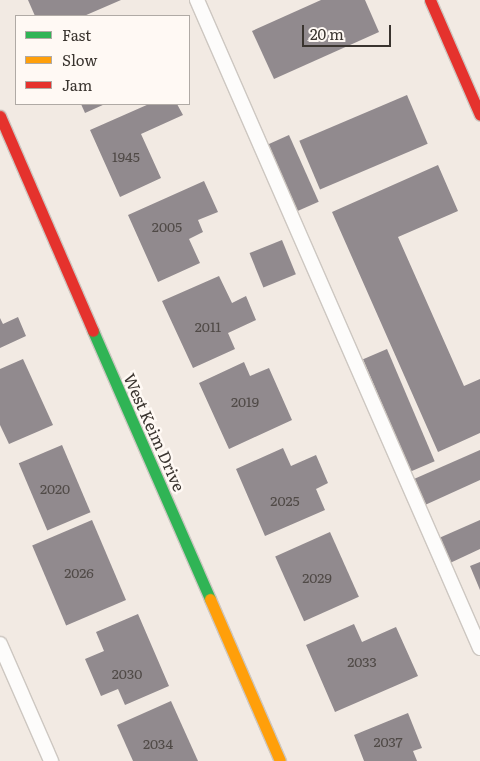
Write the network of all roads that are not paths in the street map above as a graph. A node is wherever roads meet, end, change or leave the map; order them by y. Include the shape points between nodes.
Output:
1 (197, 0) edge
2 (430, 0) edge
3 (480, 115) edge
4 (0, 116) edge
5 (0, 644) edge
6 (480, 648) edge
7 (50, 761) edge
8 (280, 761) edge

1 - 6 lane
2 - 3 street
4 - 8 street, West Keim Drive
5 - 7 lane

